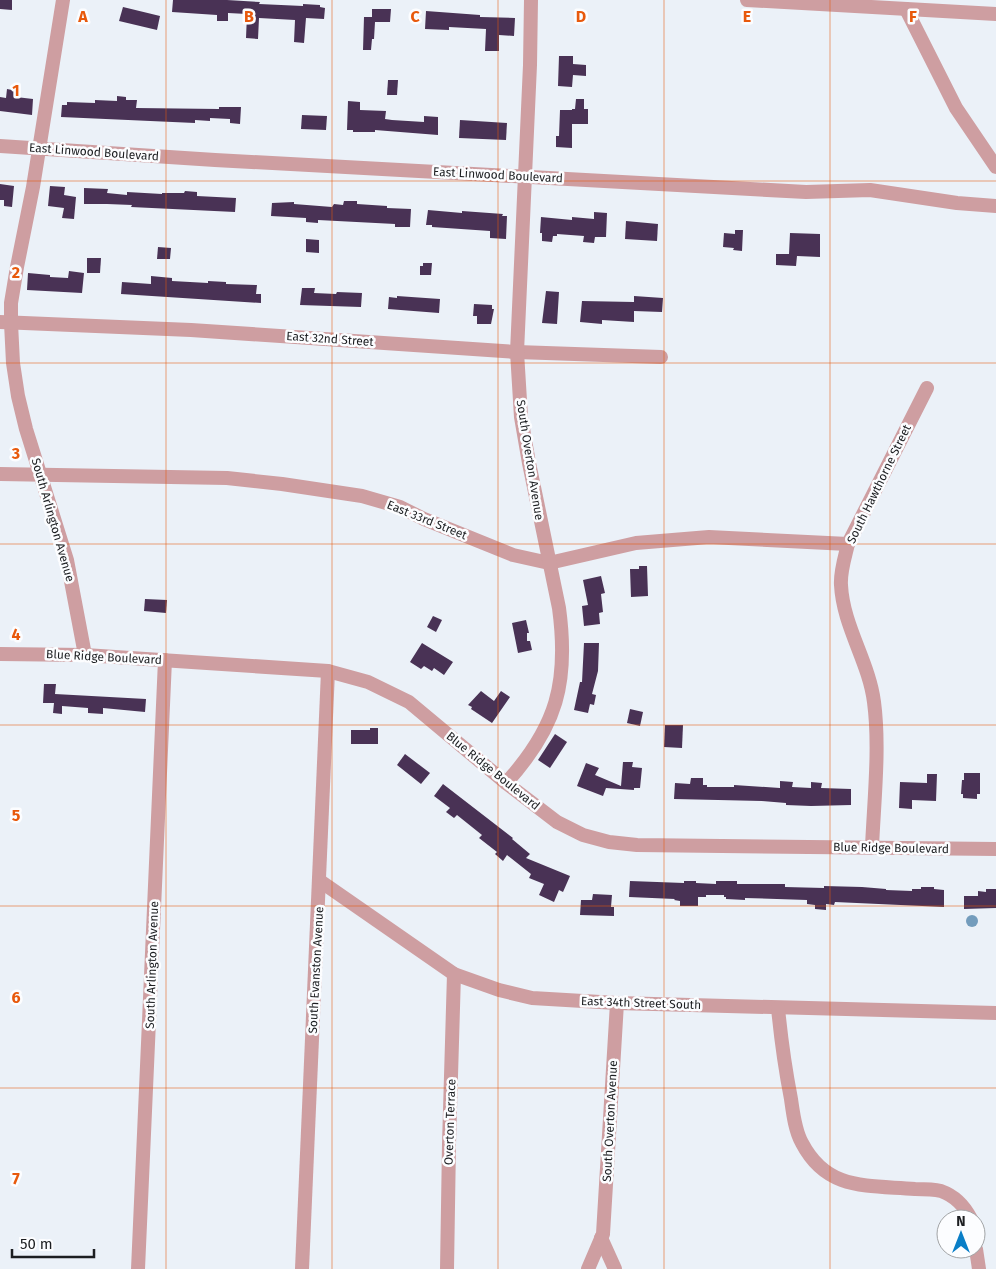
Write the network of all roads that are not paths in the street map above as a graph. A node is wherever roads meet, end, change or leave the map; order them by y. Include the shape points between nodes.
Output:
1 (63, 0) edge
2 (531, 0) edge
3 (747, 0) edge
4 (906, 9) junction
5 (996, 14) edge
6 (0, 146) edge
7 (39, 148) junction
8 (996, 167) edge
9 (524, 176) junction
10 (996, 206) edge
11 (6, 323) edge
12 (517, 352) junction
13 (661, 357) dead end
14 (927, 388) dead end
15 (0, 474) edge
16 (41, 475) junction
17 (848, 544) junction
18 (549, 563) junction
19 (0, 654) edge
20 (85, 655) junction
21 (165, 660) junction
22 (328, 671) junction
23 (506, 783) junction
24 (872, 847) junction
25 (996, 849) edge
26 (320, 880) junction
27 (454, 974) junction
28 (617, 1003) junction
29 (778, 1008) junction
30 (996, 1014) edge
31 (965, 1209) edge
32 (601, 1238) junction
33 (138, 1269) edge
34 (302, 1269) edge
35 (447, 1269) edge
36 (588, 1269) edge
37 (615, 1269) edge

1 - 7 street, South Arlington Avenue
2 - 9 street, South Overton Avenue
3 - 4 street
4 - 5 street
4 - 8 street via 956,108
6 - 7 street, East Linwood Boulevard
7 - 9 street, East Linwood Boulevard
7 - 11 street, South Arlington Avenue
9 - 10 street, East Linwood Boulevard via 806,192 870,190
9 - 12 street, South Overton Avenue
11 - 12 street, East 32nd Street via 191,330
11 - 16 street, South Arlington Avenue via 18,396
12 - 13 street, East 32nd Street
12 - 18 street, South Overton Avenue via 521,417
14 - 17 street, South Hawthorne Street
15 - 16 street, East 33rd Street
16 - 18 street, East 33rd Street via 226,478 362,496 400,507 513,555
16 - 20 street, South Arlington Avenue via 67,560
17 - 18 street, East 33rd Street via 686,538 636,543
17 - 24 street, South Hawthorne Street via 840,584 874,701
18 - 23 street, South Overton Avenue via 562,628 563,662 558,696 537,743
19 - 20 street, Blue Ridge Boulevard
20 - 21 street, Blue Ridge Boulevard
21 - 22 street, Blue Ridge Boulevard
21 - 33 street, South Arlington Avenue
22 - 23 street, Blue Ridge Boulevard via 368,682 409,702
22 - 26 street, South Evanston Avenue
23 - 24 street, Blue Ridge Boulevard via 558,822 609,842
24 - 25 street, Blue Ridge Boulevard
26 - 27 street, East 34th Street South
26 - 34 street, South Evanston Avenue
27 - 28 street, East 34th Street South via 532,998
27 - 35 street, Overton Terrace
28 - 29 street, East 34th Street South
28 - 32 street, South Overton Avenue
29 - 30 street, East 34th Street South
29 - 31 street via 793,1111 801,1141 813,1162 832,1177 850,1184 941,1191 956,1199
32 - 36 street, South Overton Avenue
32 - 37 street

